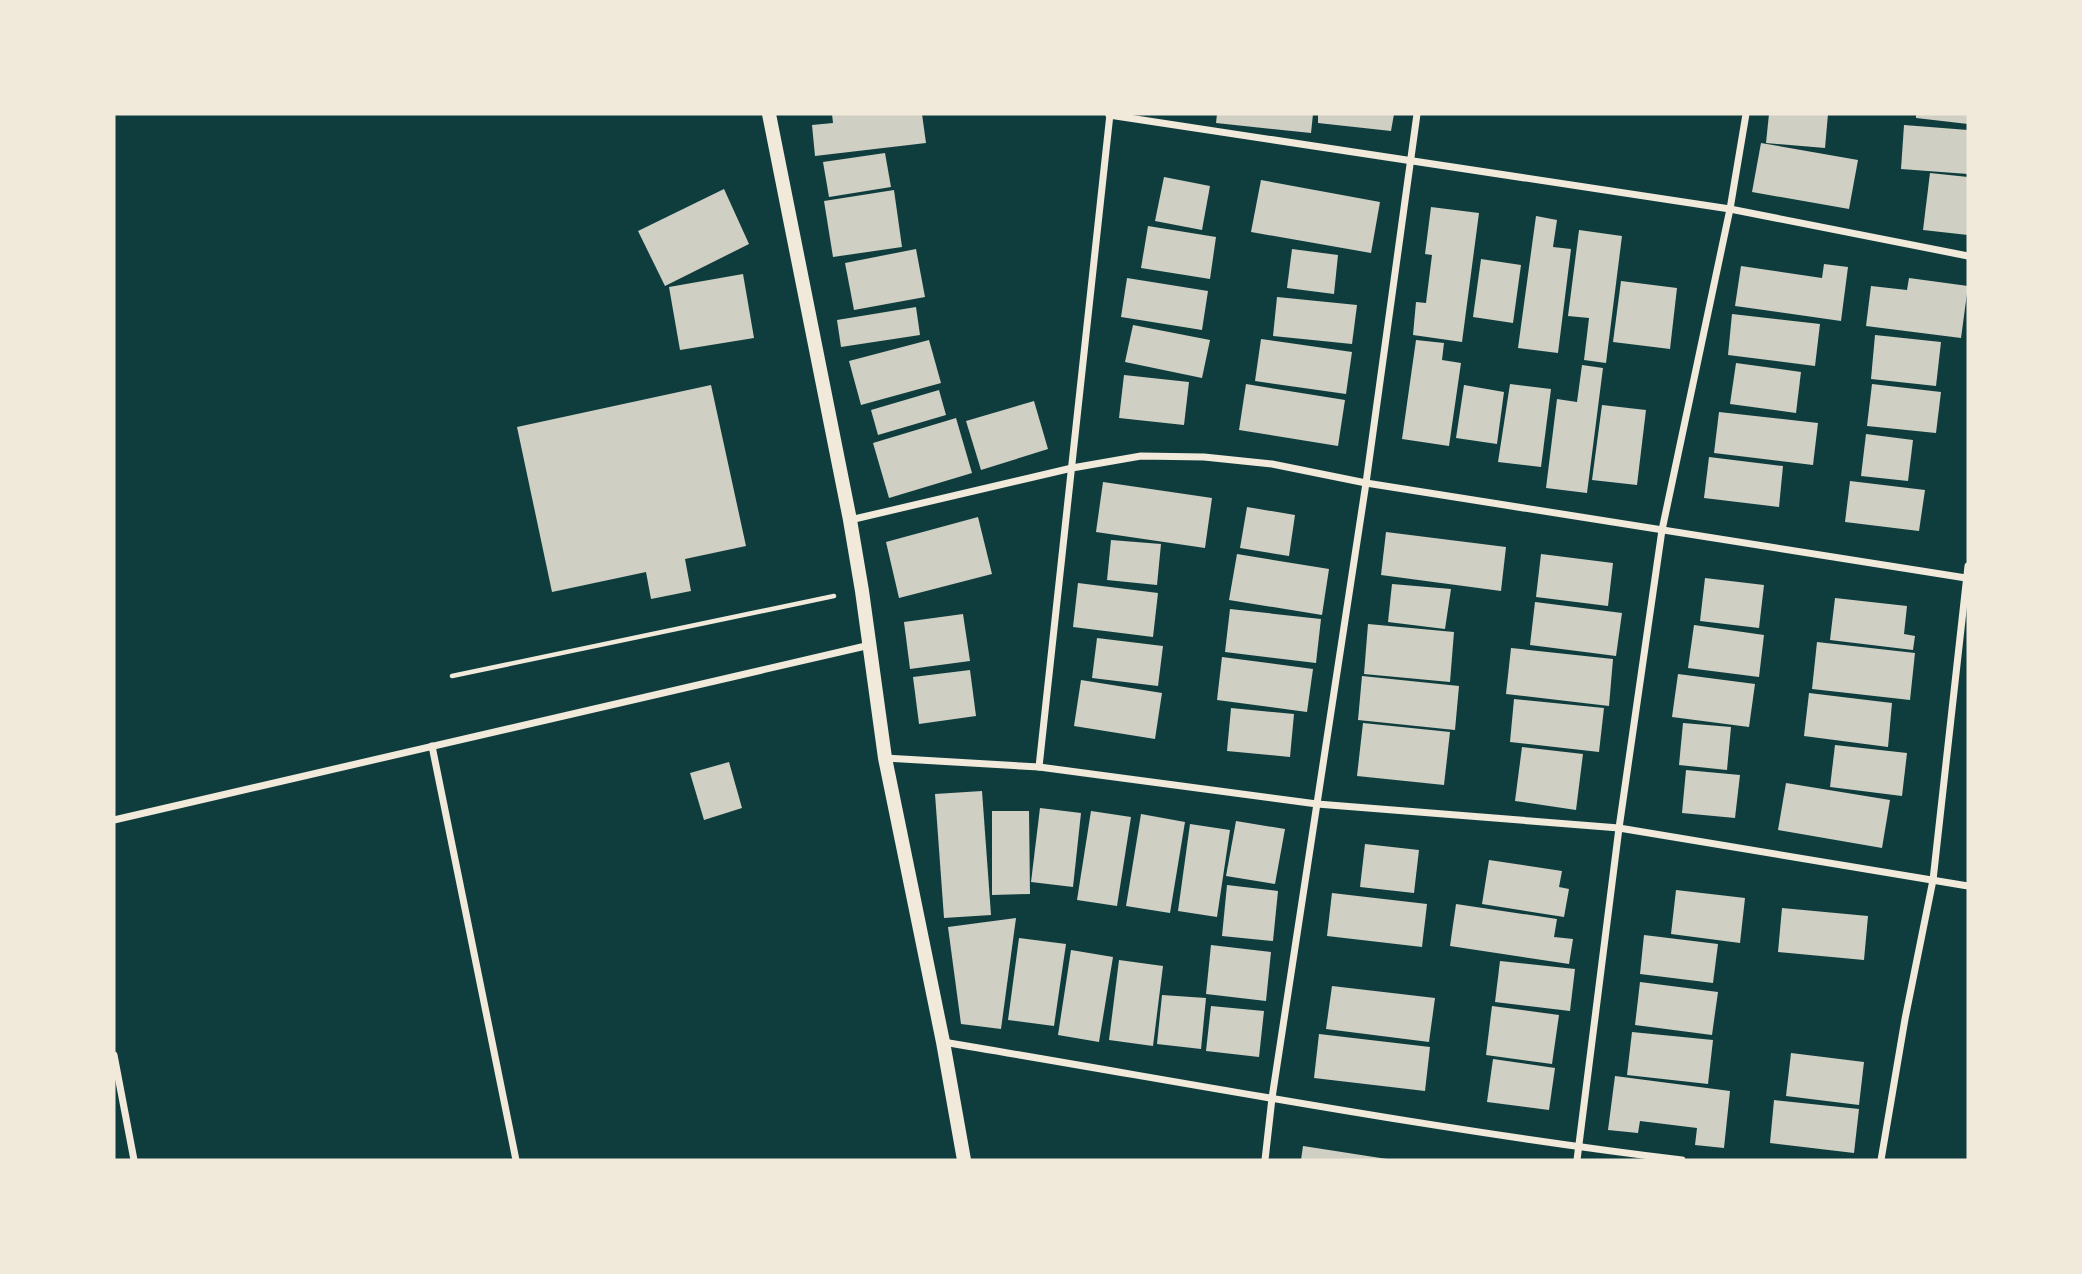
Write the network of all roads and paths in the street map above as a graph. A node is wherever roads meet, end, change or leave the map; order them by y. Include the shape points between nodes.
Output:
1 (769, 114) edge
2 (1109, 114) edge
3 (1417, 114) edge
4 (1746, 114) edge
5 (1409, 160) junction
6 (1730, 209) junction
7 (1968, 256) edge
8 (1072, 468) junction
9 (1366, 483) junction
10 (850, 520) junction
11 (1662, 530) junction
12 (1968, 566) edge
13 (1966, 579) junction
14 (862, 591) junction
15 (870, 645) junction
16 (452, 676) dead end
17 (432, 746) junction
18 (886, 758) junction
19 (1039, 767) junction
20 (1317, 804) junction
21 (114, 820) edge
22 (1619, 828) junction
23 (1933, 880) junction
24 (1968, 886) edge
25 (943, 1042) junction
26 (114, 1055) edge
27 (1272, 1098) junction
28 (1579, 1148) junction
29 (134, 1160) edge
30 (516, 1160) edge
31 (964, 1160) edge
32 (1265, 1160) edge
33 (1577, 1160) edge
34 (1682, 1160) edge
35 (1881, 1160) edge

1 - 10 main road
2 - 5 street
2 - 8 street
3 - 5 street
4 - 6 street
5 - 6 street
5 - 9 street
6 - 7 street
6 - 11 street
8 - 9 street via 1140,456 1204,457 1272,464
8 - 10 street
8 - 19 street
9 - 11 street
9 - 20 street
10 - 14 main road
11 - 13 street
11 - 22 street
12 - 13 street
13 - 23 street
14 - 15 main road
14 - 16 path
15 - 17 street
15 - 18 main road
17 - 21 street
17 - 30 street
18 - 19 street
18 - 25 main road
19 - 20 street
20 - 22 street
20 - 27 street
22 - 23 street
22 - 28 street
23 - 24 street
23 - 35 street
25 - 27 street
25 - 31 main road
26 - 29 street
27 - 28 street
27 - 32 street
28 - 33 street
28 - 34 street

